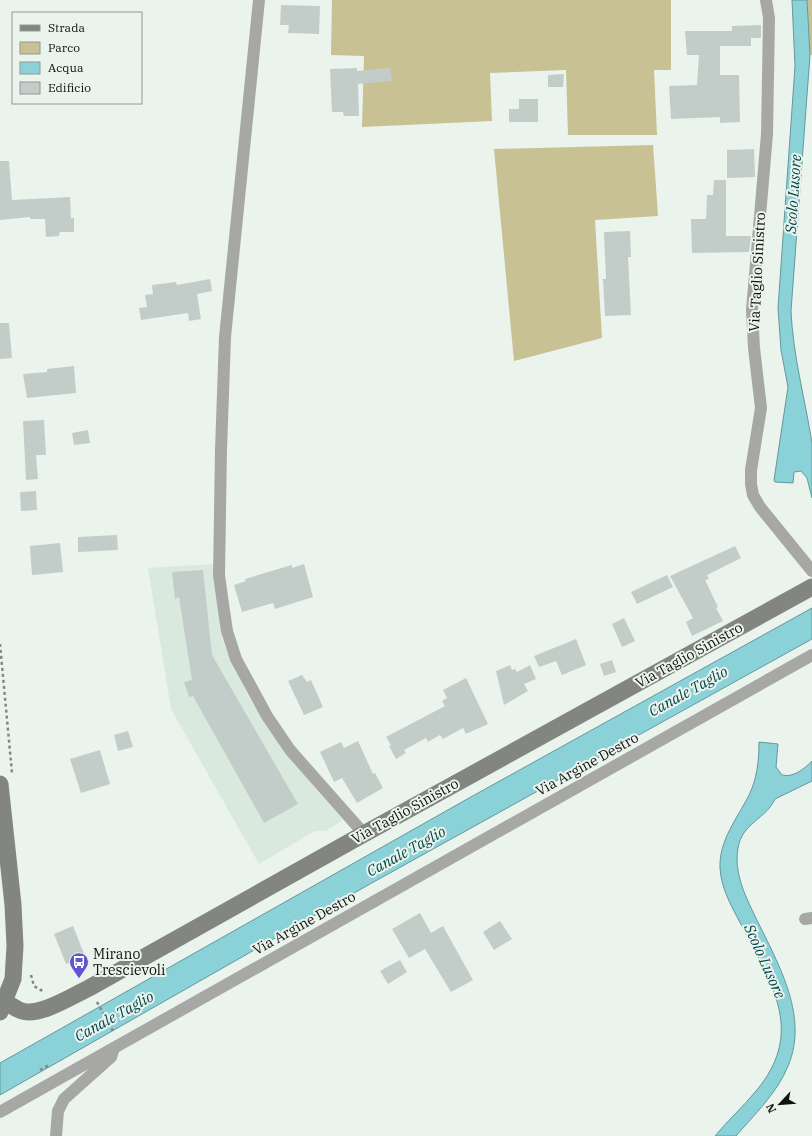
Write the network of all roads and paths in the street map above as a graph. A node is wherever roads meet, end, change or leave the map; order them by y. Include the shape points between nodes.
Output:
1 (259, 0) edge
2 (766, 0) edge
3 (812, 571) edge
4 (812, 587) edge
5 (812, 655) edge
6 (0, 784) edge
7 (362, 835) junction
8 (94, 997) dead end
9 (3, 1007) edge
10 (115, 1034) dead end
11 (114, 1047) junction
12 (49, 1065) dead end
13 (40, 1070) dead end
14 (0, 1112) edge
15 (56, 1136) edge

1 - 7 street via 227,304 221,450 222,597 227,631 236,659 267,716 290,750
2 - 3 street, Via Taglio Sinistro via 770,18 767,134 752,310 761,408 751,484 753,495 760,507
4 - 7 main road, Via Taglio Sinistro
5 - 11 street, Via Argine Destro
6 - 9 main road via 15,946 13,979
7 - 9 main road, Via Taglio Sinistro via 96,984 48,1008 29,1012
8 - 10 path
11 - 14 street, Via Argine Destro
11 - 15 street via 111,1057 64,1099 58,1110
12 - 13 path

